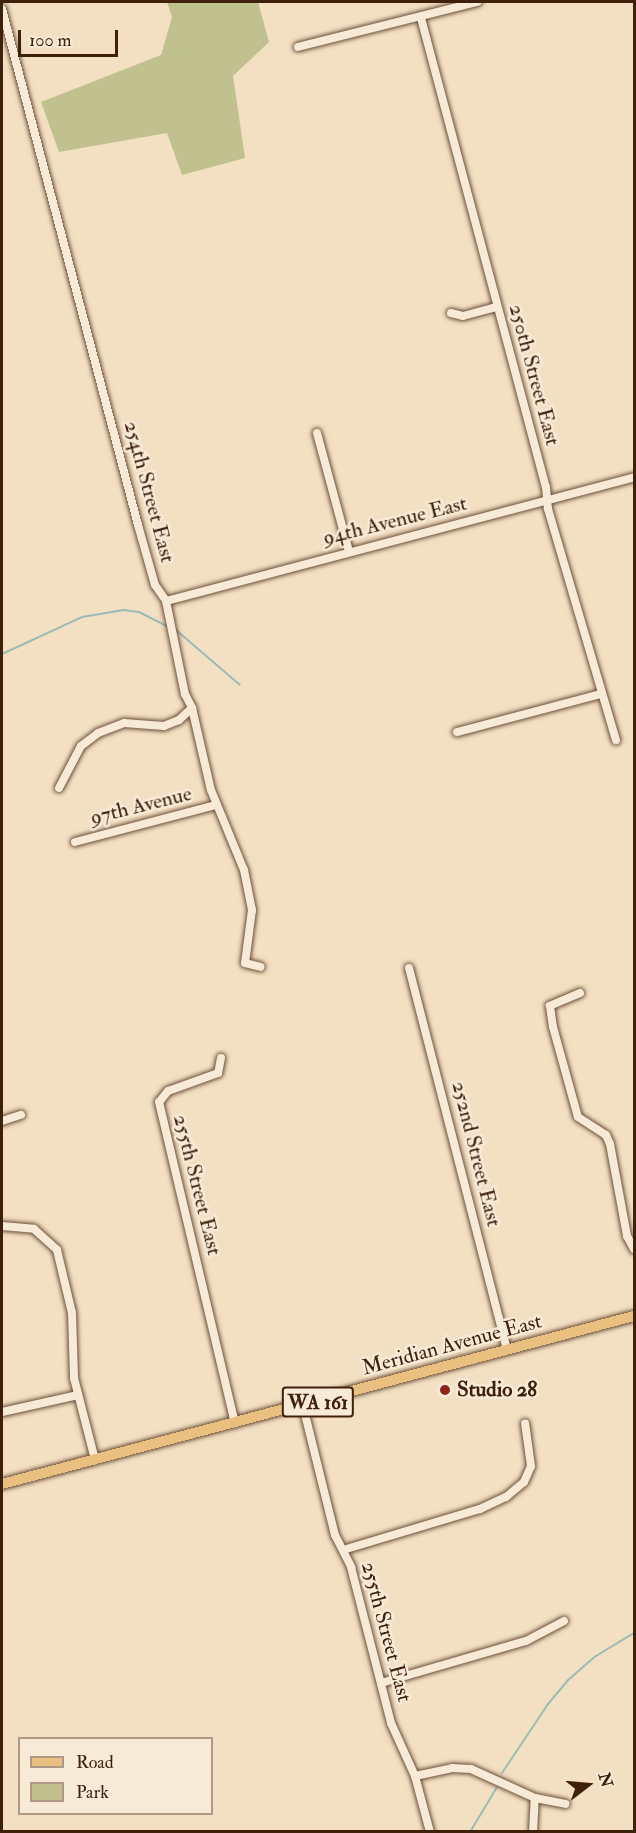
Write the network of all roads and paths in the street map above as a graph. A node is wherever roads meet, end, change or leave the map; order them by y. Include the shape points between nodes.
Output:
1 (477, 2) edge
2 (2, 9) edge
3 (421, 18) junction
4 (298, 46) dead end
5 (497, 307) junction
6 (451, 313) dead end
7 (317, 433) dead end
8 (634, 477) edge
9 (548, 500) junction
10 (349, 552) junction
11 (166, 601) junction
12 (601, 694) junction
13 (192, 708) junction
14 (457, 732) dead end
15 (616, 740) dead end
16 (59, 788) dead end
17 (216, 805) junction
18 (75, 842) dead end
19 (261, 967) dead end
20 (409, 968) dead end
21 (580, 993) dead end
22 (221, 1058) dead end
23 (21, 1115) dead end
24 (2, 1121) edge
25 (2, 1226) edge
26 (634, 1250) edge
27 (634, 1316) edge
28 (507, 1349) junction
29 (78, 1395) junction
30 (303, 1406) junction
31 (2, 1412) edge
32 (235, 1423) junction
33 (525, 1423) dead end
34 (95, 1460) junction
35 (2, 1484) edge
36 (343, 1550) junction
37 (564, 1621) dead end
38 (381, 1683) junction
39 (415, 1776) junction
40 (535, 1798) junction
41 (565, 1804) dead end
42 (430, 1832) edge
43 (533, 1832) edge

1 - 3 street
2 - 11 street, 254th Street East via 138,525 155,585
3 - 4 street
3 - 5 street, 250th Street East
5 - 6 street via 463,316
5 - 9 street, 250th Street East
7 - 10 street
8 - 9 street, 94th Avenue East
9 - 10 street, 94th Avenue East
9 - 12 street, 250th Street East
10 - 11 street, 94th Avenue East
11 - 13 street, 254th Street East via 185,694
12 - 14 street
12 - 15 street, 250th Street East
13 - 16 street via 179,720 164,726 124,723 99,733 81,746
13 - 17 street, 254th Street East
17 - 18 street, 97th Avenue
17 - 19 street, 254th Street East via 242,863 252,904 245,963
20 - 28 street, 252nd Street East
21 - 26 street via 550,1006 553,1027 578,1117 606,1135 610,1144 627,1236
22 - 32 street, 255th Street East via 220,1070 214,1075 162,1095 161,1116
23 - 24 street
25 - 29 street via 34,1228 57,1250 72,1313
27 - 28 main road, Meridian Avenue East / WA 161
28 - 30 main road, Meridian Avenue East / WA 161
29 - 31 street
29 - 34 street
30 - 32 main road, Meridian Avenue East / WA 161
30 - 36 street, 255th Street East via 335,1535
32 - 34 main road, Meridian Avenue East / WA 161
33 - 36 street via 531,1466 524,1482 506,1497 417,1530
34 - 35 main road, Meridian Avenue East / WA 161
36 - 38 street, 255th Street East via 351,1567
37 - 38 street via 526,1641
38 - 39 street, 255th Street East via 395,1736
39 - 40 street via 452,1768 471,1769
39 - 42 street, 255th Street East
40 - 41 street
40 - 43 street

